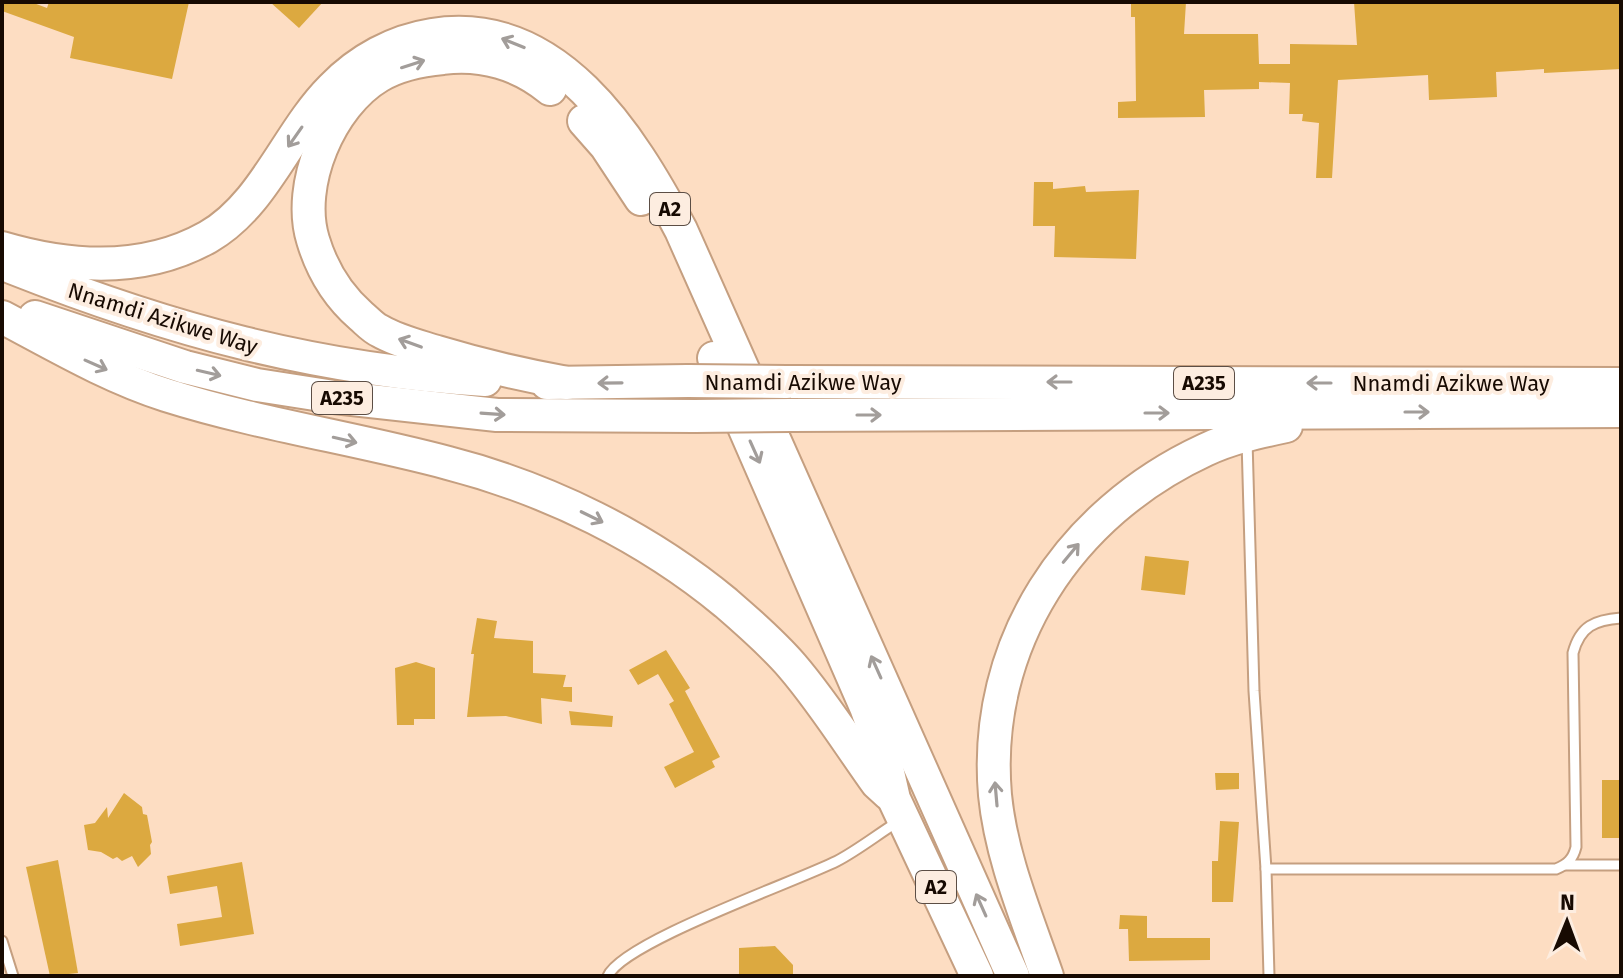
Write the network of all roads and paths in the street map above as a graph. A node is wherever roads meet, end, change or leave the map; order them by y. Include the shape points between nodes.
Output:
1 (2, 248) edge
2 (2, 263) edge
3 (2, 304) edge
4 (2, 317) edge
5 (567, 383) junction
6 (1621, 384) edge
7 (1621, 411) edge
8 (1342, 412) junction
9 (1247, 435) junction
10 (1621, 618) edge
11 (899, 808) junction
12 (1566, 865) junction
13 (1621, 865) edge
14 (1266, 869) junction
15 (2, 941) edge
16 (13, 976) edge
17 (608, 976) edge
18 (977, 976) edge
19 (1013, 976) edge
20 (1047, 976) edge
21 (1269, 976) edge

19 -> 1 highway, A2 via 681,230 632,144 580,85 548,61 514,40 482,33 412,38 357,66 331,89 266,179 210,236 178,251 117,263 39,259
2 - 5 highway, Nnamdi Azikwe Way / A235 via 144,316 268,351 431,377
3 -> 8 highway, Nnamdi Azikwe Way / A235, bridge via 185,367 257,385 497,415
4 -> 11 highway, A2 via 162,394 449,463 595,517 726,603 791,665
6 -> 5 highway, Nnamdi Azikwe Way / A235, bridge
5 -> 11 highway via 498,369 379,331 348,305 325,274 309,211 314,169 328,130 380,75 421,60 498,60 535,76 606,146 651,214 866,707
8 -> 7 highway, Nnamdi Azikwe Way / A235
8 - 9 highway
9 - 14 lane via 1254,691
20 -> 9 highway via 1000,829 994,755 1004,676 1051,578 1106,514 1167,470
10 - 12 lane via 1585,627 1573,653 1576,847
11 - 17 lane via 838,860 647,944 612,967
11 - 18 highway, A2
12 - 13 lane
12 - 14 lane
14 - 21 lane
15 - 16 lane

